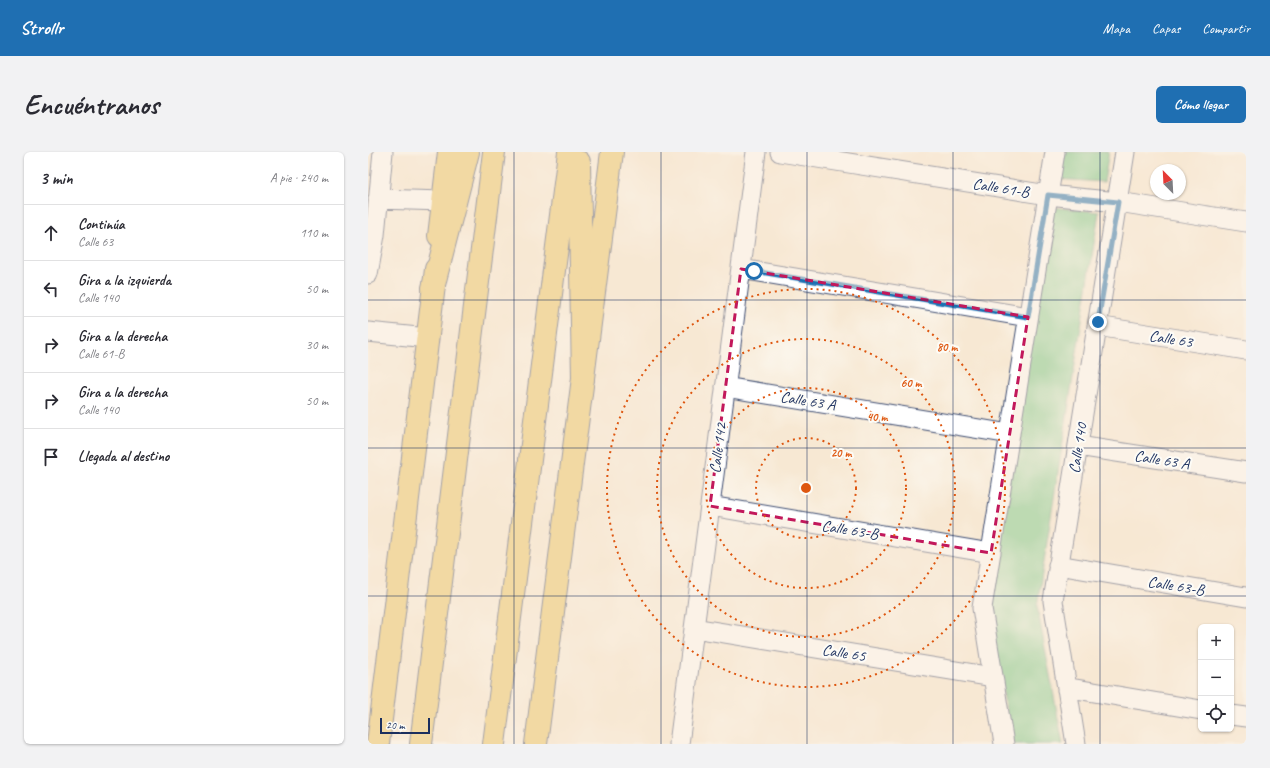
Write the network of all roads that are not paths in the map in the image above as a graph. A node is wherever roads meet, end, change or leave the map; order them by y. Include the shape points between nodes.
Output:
1 (383, 152) edge
2 (449, 152) edge
3 (468, 152) edge
4 (494, 152) edge
5 (569, 152) edge
6 (578, 152) edge
7 (612, 152) edge
8 (756, 152) edge
9 (780, 152) edge
10 (1055, 152) edge
11 (1126, 152) edge
12 (1048, 195) junction
13 (378, 199) junction
14 (443, 201) junction
15 (1118, 202) junction
16 (1246, 222) edge
17 (741, 269) junction
18 (368, 274) edge
19 (434, 288) junction
20 (1028, 317) junction
21 (1097, 326) junction
22 (368, 332) edge
23 (428, 338) junction
24 (1246, 350) edge
25 (583, 379) junction
26 (725, 387) junction
27 (1010, 434) junction
28 (1078, 446) junction
29 (1246, 472) edge
30 (710, 506) junction
31 (991, 553) junction
32 (1058, 565) junction
33 (1246, 596) edge
34 (694, 628) junction
35 (993, 676) junction
36 (1067, 690) junction
37 (1198, 709) edge
38 (1234, 715) edge
39 (1246, 717) edge
40 (378, 744) edge
41 (421, 744) edge
42 (494, 744) edge
43 (536, 744) edge
44 (679, 744) edge
45 (1004, 744) edge
46 (1076, 744) edge

1 - 13 street
2 - 14 main road
3 - 19 main road
4 - 41 main road
5 - 42 main road
6 - 25 main road
7 - 25 main road
8 - 17 street, Calle 142
9 - 12 street, Calle 61-B
10 - 12 street
11 - 15 street, Calle 140
12 - 15 street, Calle 61-B
12 - 20 street
13 - 14 street
13 - 18 street
14 - 19 main road
15 - 16 street, Calle 61-B
15 - 21 street, Calle 140
17 - 20 street
17 - 26 street, Calle 142
19 - 23 main road
20 - 27 street
21 - 24 street, Calle 63
21 - 28 street, Calle 140
22 - 23 street
23 - 40 main road
25 - 43 main road
26 - 27 street, Calle 63 A
26 - 30 street, Calle 142
27 - 31 street
28 - 29 street, Calle 63 A
28 - 32 street, Calle 140
30 - 31 street, Calle 63-B
30 - 34 street, Calle 142
31 - 35 street via 982,608
32 - 33 street, Calle 63-B
32 - 36 street, Calle 140 via 1053,601
34 - 35 street, Calle 65
34 - 44 street, Calle 142
35 - 45 street
36 - 37 street via 1076,689
36 - 46 street, Calle 140
38 - 39 street

